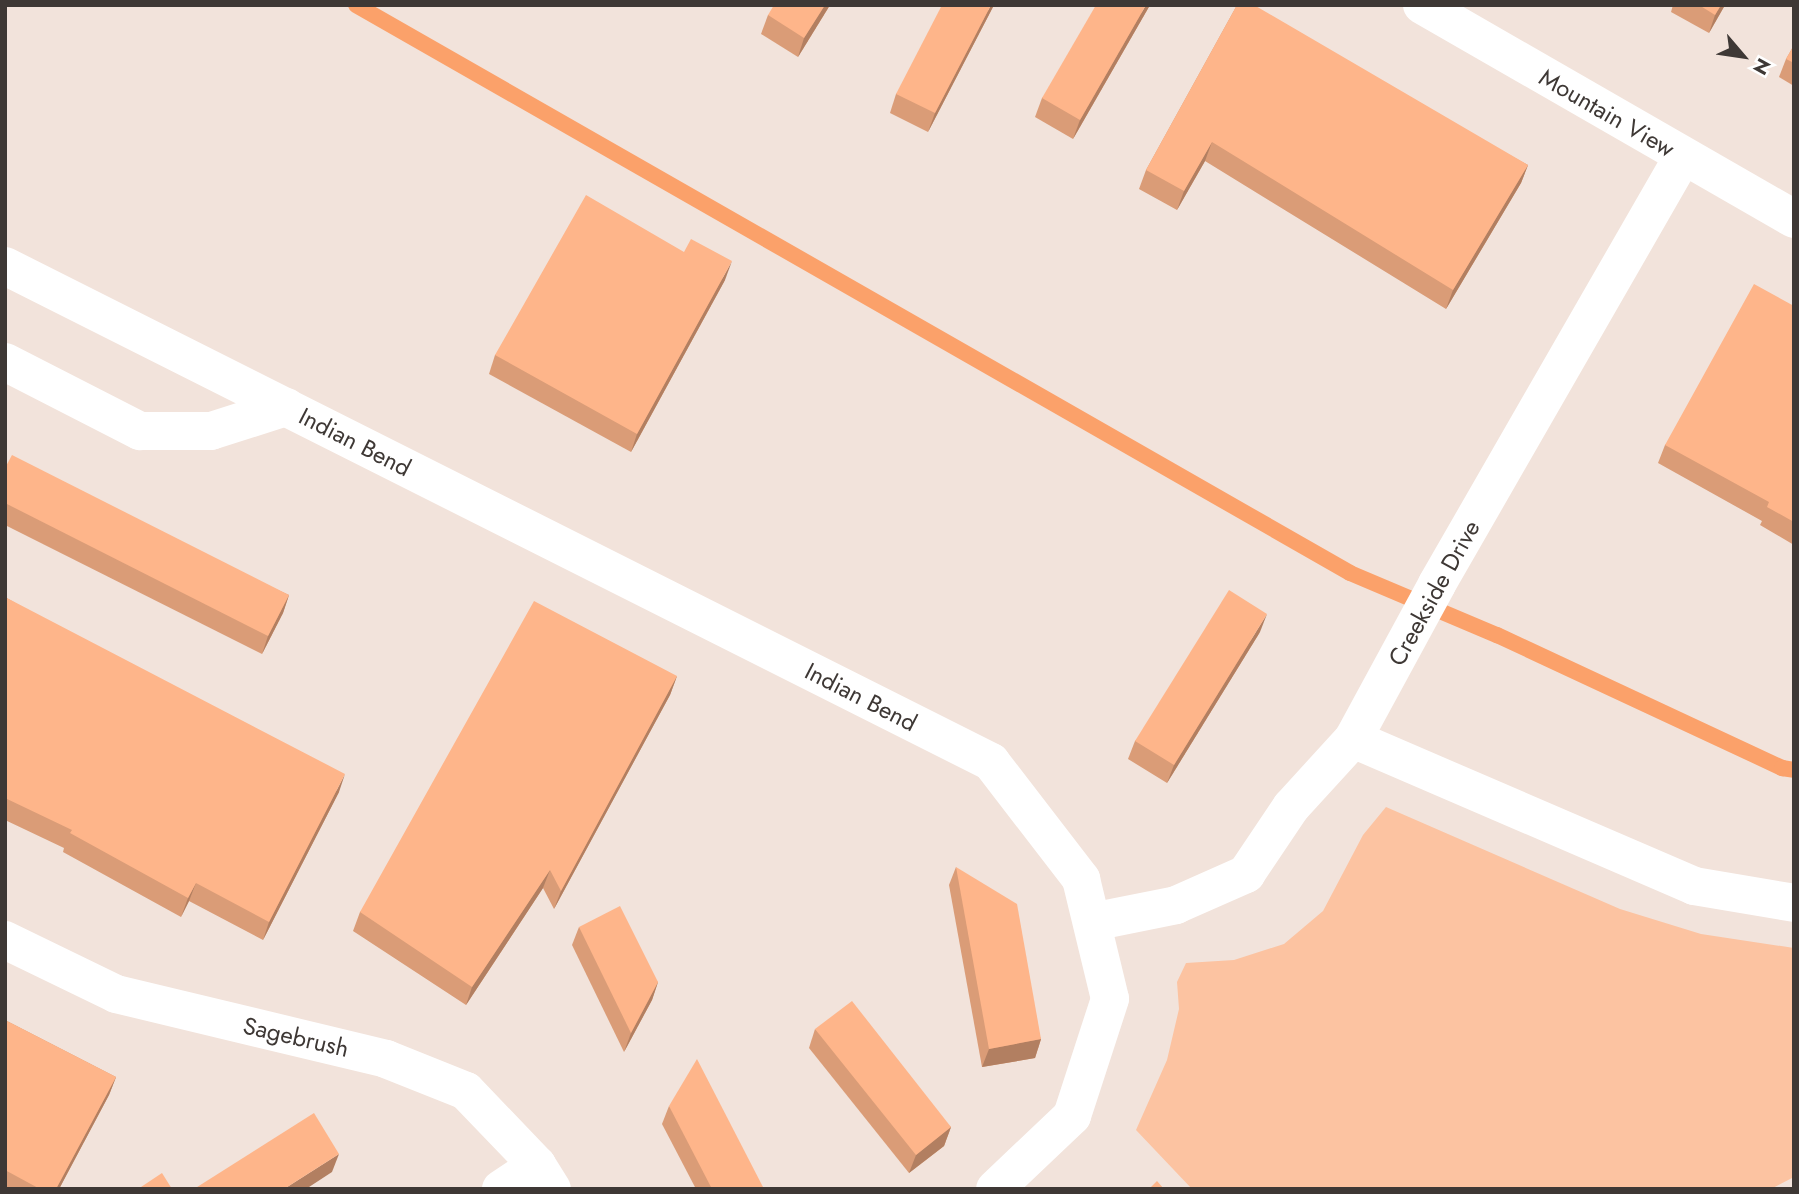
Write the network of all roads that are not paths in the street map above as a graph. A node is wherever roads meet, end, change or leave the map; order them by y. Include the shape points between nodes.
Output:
1 (1422, 5) edge
2 (1683, 157) junction
3 (1794, 219) edge
4 (5, 266) edge
5 (5, 362) edge
6 (286, 407) junction
7 (1353, 739) junction
8 (1794, 903) edge
9 (1092, 922) junction
10 (5, 940) edge
11 (544, 1177) edge
12 (501, 1189) edge
13 (995, 1189) edge

1 - 2 street, Mountain View
2 - 3 street, Mountain View
2 - 7 street, Creekside Drive
4 - 6 street, Indian Bend
5 - 6 street, Indian Bend via 140,431 211,431
6 - 9 street, Indian Bend via 991,762 1081,879
7 - 8 street via 1693,886
7 - 9 street, Creekside Drive via 1291,807 1246,874 1175,905
9 - 13 street, Indian Bend via 1110,999 1072,1116
10 - 11 street, Sagebrush via 116,994 386,1059 466,1091
11 - 12 street

